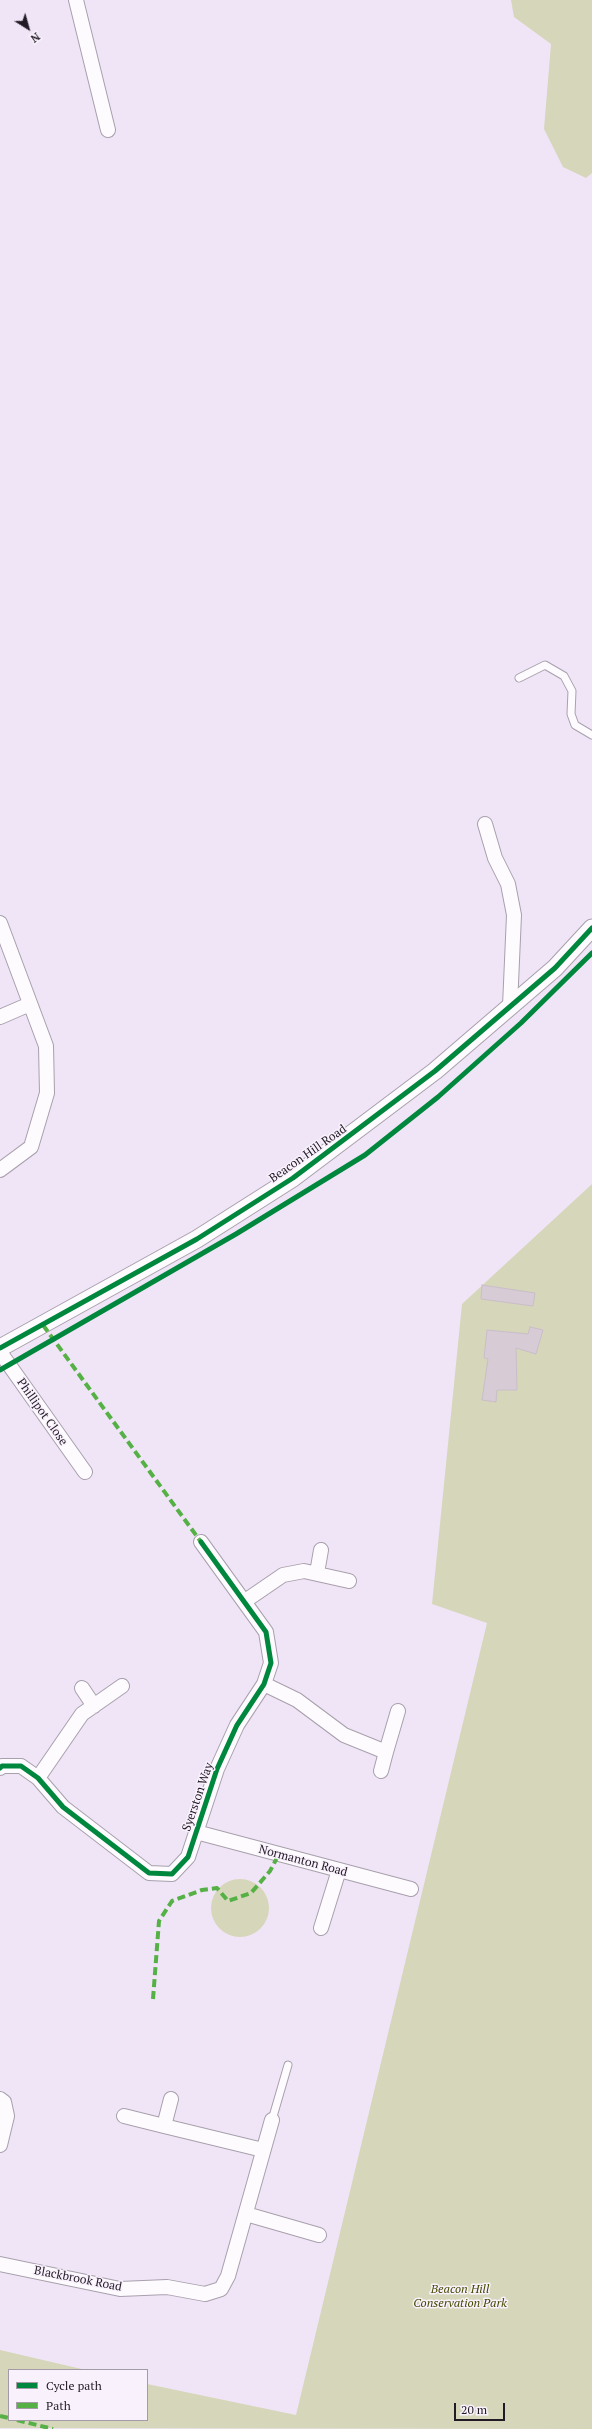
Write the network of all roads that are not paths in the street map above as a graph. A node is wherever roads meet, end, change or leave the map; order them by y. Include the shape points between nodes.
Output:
1 (76, 0) edge
2 (108, 130) dead end
3 (519, 678) dead end
4 (592, 735) edge
5 (485, 824) dead end
6 (0, 923) edge
7 (592, 928) edge
8 (30, 1004) junction
9 (510, 1006) junction
10 (0, 1017) edge
11 (0, 1170) edge
12 (0, 1348) edge
13 (0, 1352) edge
14 (85, 1472) dead end
15 (201, 1542) dead end
16 (322, 1550) dead end
17 (317, 1573) junction
18 (349, 1580) dead end
19 (245, 1601) junction
20 (264, 1684) junction
21 (122, 1686) dead end
22 (82, 1688) dead end
23 (94, 1706) junction
24 (398, 1711) dead end
25 (386, 1752) junction
26 (0, 1768) edge
27 (381, 1771) dead end
28 (38, 1778) junction
29 (196, 1832) junction
30 (339, 1870) junction
31 (411, 1889) dead end
32 (321, 1928) dead end
33 (288, 2065) dead end
34 (0, 2099) edge
35 (171, 2099) dead end
36 (124, 2116) dead end
37 (272, 2120) joint
38 (164, 2126) junction
39 (0, 2145) edge
40 (263, 2150) junction
41 (246, 2214) junction
42 (319, 2235) dead end
43 (0, 2264) edge

1 - 2 street
3 - 4 lane via 545,665 564,676 572,691 571,714 575,726
5 - 9 street via 495,858 508,884 514,915
6 - 8 street
7 - 9 street, Beacon Hill Road via 555,968
8 - 10 street
8 - 11 street via 46,1046 47,1093 30,1147
9 - 12 street, Beacon Hill Road via 435,1071 293,1178 197,1240
13 - 14 street, Phillipot Close
15 - 19 street, Syerston Way
16 - 17 street
17 - 18 street
17 - 19 street via 304,1570 282,1575
19 - 20 street, Syerston Way via 266,1632 271,1663
20 - 25 street via 297,1700 344,1735
20 - 29 street, Syerston Way via 237,1725 217,1769
21 - 23 street
22 - 23 street
23 - 28 street via 82,1714
24 - 25 street
25 - 27 street
26 - 28 street, Syerston Way via 20,1766
28 - 29 street, Syerston Way via 63,1807 149,1873 172,1874 188,1856
29 - 30 street, Normanton Road
30 - 31 street, Normanton Road
30 - 32 street
33 - 37 lane
34 - 39 street via 4,2102 6,2116
35 - 38 street
36 - 38 street
37 - 40 street, Blackbrook Road
38 - 40 street
40 - 41 street, Blackbrook Road
41 - 42 street
41 - 43 street, Blackbrook Road via 228,2276 221,2289 205,2294 167,2287 120,2289

